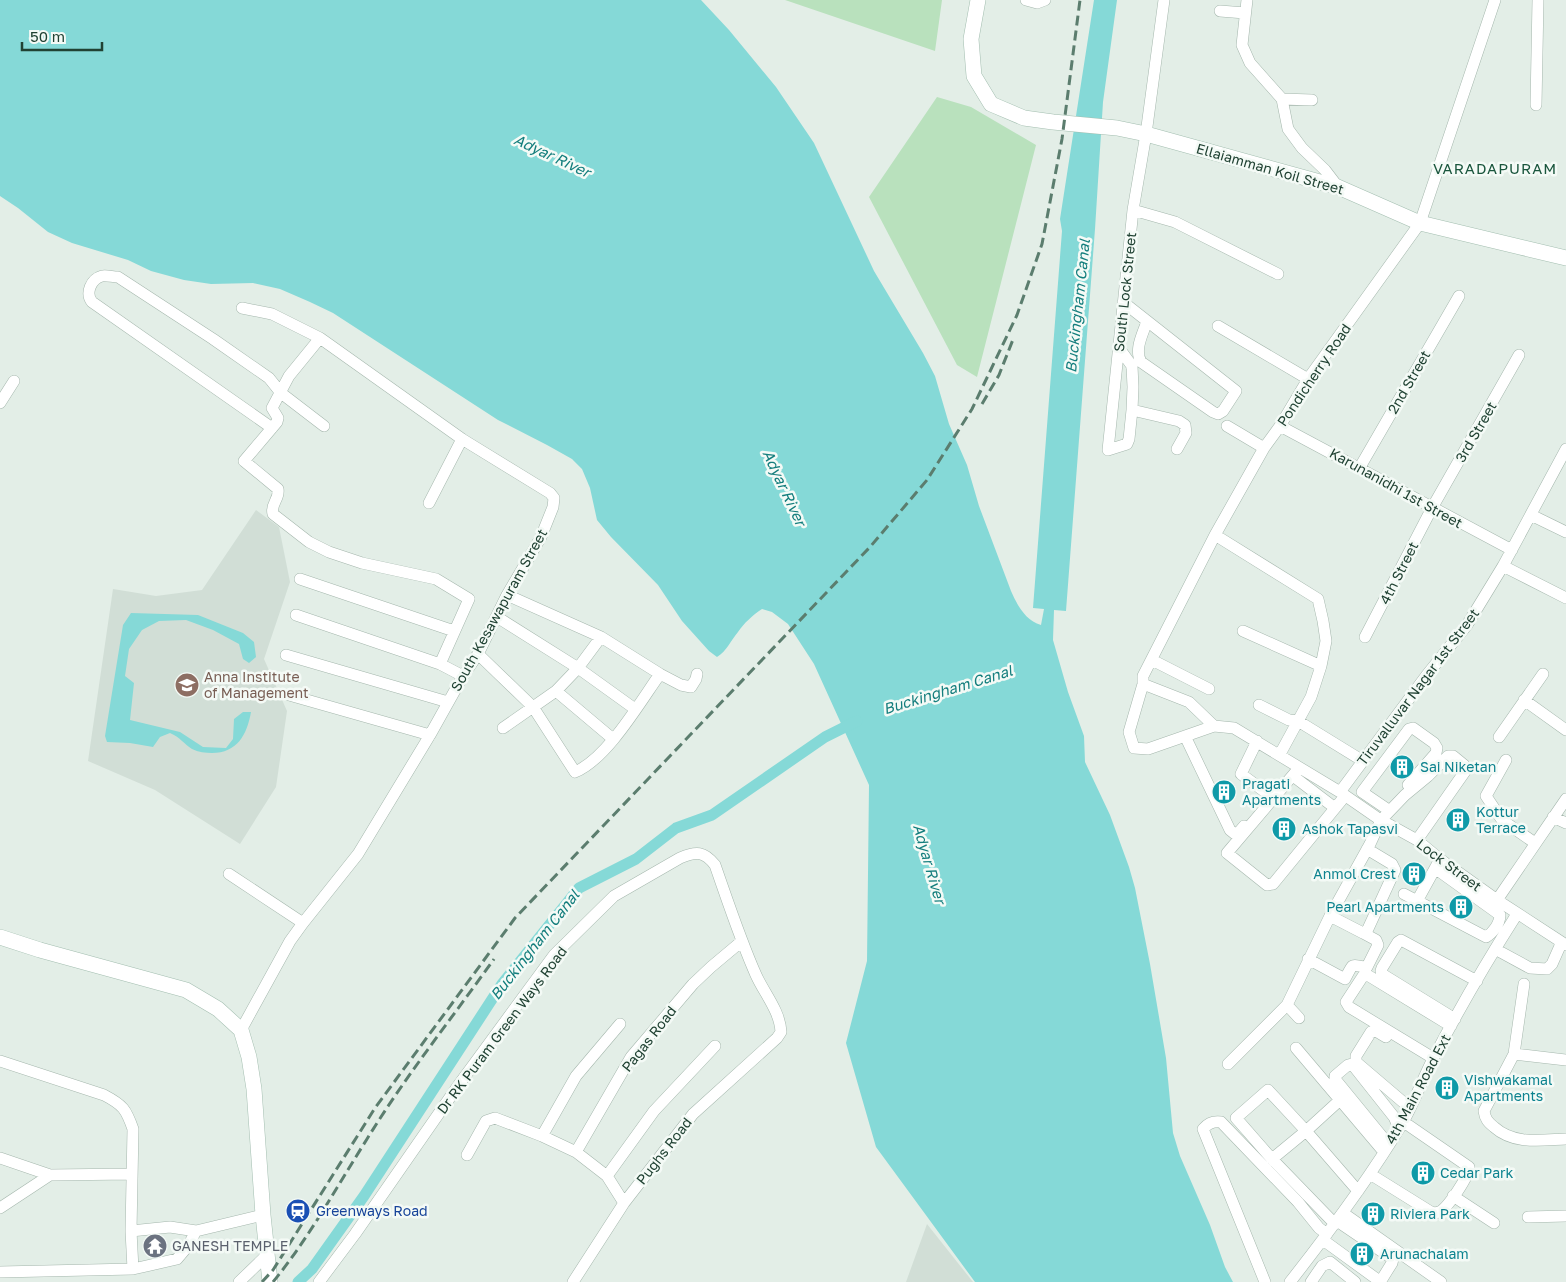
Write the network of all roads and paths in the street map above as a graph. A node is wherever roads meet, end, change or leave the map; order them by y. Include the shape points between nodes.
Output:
1 (978, 0) edge
2 (1026, 0) edge
3 (1045, 0) edge
4 (1164, 0) edge
5 (1246, 0) edge
6 (1495, 0) edge
7 (1538, 0) edge
8 (1220, 11) dead end
9 (1245, 13) junction
10 (1282, 99) junction
11 (1312, 100) dead end
12 (1536, 105) dead end
13 (1146, 134) junction
14 (1338, 187) junction
15 (1133, 210) junction
16 (1420, 223) junction
17 (1566, 258) edge
18 (1278, 274) dead end
19 (1459, 296) dead end
20 (1123, 302) junction
21 (242, 308) dead end
22 (1147, 321) junction
23 (1218, 326) dead end
24 (320, 338) junction
25 (1119, 348) junction
26 (1519, 355) dead end
27 (1308, 379) junction
28 (14, 381) dead end
29 (281, 393) junction
30 (0, 402) edge
31 (1132, 410) junction
32 (324, 426) dead end
33 (1227, 426) dead end
34 (1280, 426) junction
35 (272, 428) junction
36 (462, 438) junction
37 (1261, 447) junction
38 (1177, 449) dead end
39 (1565, 454) edge
40 (1360, 467) junction
41 (429, 503) dead end
42 (1432, 508) junction
43 (1532, 515) junction
44 (1566, 532) edge
45 (1215, 535) junction
46 (1512, 550) junction
47 (1504, 566) junction
48 (300, 579) dead end
49 (507, 595) junction
50 (1566, 598) edge
51 (296, 615) dead end
52 (497, 617) junction
53 (454, 631) junction
54 (1243, 631) dead end
55 (600, 637) junction
56 (1365, 637) dead end
57 (286, 654) dead end
58 (478, 654) junction
59 (1152, 660) junction
60 (440, 664) junction
61 (1321, 666) junction
62 (578, 668) junction
63 (660, 674) junction
64 (697, 674) dead end
65 (1543, 674) dead end
66 (463, 676) junction
67 (1143, 684) junction
68 (1209, 689) dead end
69 (556, 691) junction
70 (289, 695) dead end
71 (1524, 700) junction
72 (448, 702) junction
73 (1259, 705) dead end
74 (533, 707) junction
75 (635, 709) junction
76 (1298, 721) junction
77 (1214, 726) junction
78 (503, 728) dead end
79 (1566, 730) edge
80 (430, 735) junction
81 (1186, 736) junction
82 (1499, 737) dead end
83 (613, 739) junction
84 (1256, 741) junction
85 (1280, 754) junction
86 (1506, 760) dead end
87 (1363, 761) junction
88 (1294, 769) junction
89 (1362, 792) junction
90 (1268, 794) junction
91 (1344, 795) junction
92 (1566, 799) edge
93 (1335, 808) junction
94 (1387, 809) junction
95 (1553, 817) junction
96 (1380, 819) junction
97 (1566, 823) edge
98 (1417, 840) junction
99 (1535, 843) junction
100 (1367, 849) junction
101 (1438, 865) junction
102 (229, 874) dead end
103 (1404, 894) dead end
104 (1497, 900) junction
105 (1418, 901) junction
106 (1517, 914) junction
107 (1330, 916) junction
108 (303, 922) junction
109 (1363, 933) junction
110 (0, 937) edge
111 (742, 941) junction
112 (1564, 944) edge
113 (1495, 949) junction
114 (1308, 959) junction
115 (1477, 981) junction
116 (1524, 984) dead end
117 (1287, 1005) junction
118 (1299, 1018) dead end
119 (1453, 1023) junction
120 (620, 1024) dead end
121 (241, 1030) junction
122 (715, 1046) dead end
123 (1296, 1048) dead end
124 (1514, 1054) junction
125 (1566, 1060) edge
126 (0, 1061) edge
127 (1432, 1061) junction
128 (1228, 1064) dead end
129 (1340, 1100) junction
130 (1410, 1108) junction
131 (1401, 1126) junction
132 (1306, 1131) junction
133 (542, 1136) junction
134 (1566, 1138) edge
135 (1386, 1149) junction
136 (576, 1152) junction
137 (467, 1155) dead end
138 (0, 1158) edge
139 (1272, 1159) junction
140 (132, 1174) junction
141 (1370, 1174) junction
142 (50, 1175) junction
143 (606, 1176) junction
144 (1358, 1191) junction
145 (1453, 1196) junction
146 (624, 1203) junction
147 (0, 1208) edge
148 (263, 1215) junction
149 (1566, 1216) edge
150 (1528, 1217) dead end
151 (1338, 1220) junction
152 (1494, 1223) dead end
153 (131, 1231) junction
154 (196, 1231) junction
155 (1325, 1237) junction
156 (268, 1254) junction
157 (133, 1270) junction
158 (0, 1272) edge
159 (239, 1282) edge
160 (270, 1282) edge
161 (319, 1282) edge
162 (572, 1282) edge
163 (1265, 1282) edge
164 (1290, 1282) edge
165 (1311, 1282) edge
166 (1355, 1282) edge
167 (1441, 1282) edge

1 - 13 street, Ellaiamman Koil Street via 971,40 974,76 991,104 1024,118
2 - 3 street via 1037,3
4 - 13 street, South Lock Street
5 - 9 street
6 - 16 street, Pondicherry Road
7 - 12 street
8 - 9 street
9 - 10 street via 1242,44 1250,63
10 - 11 street
10 - 14 street via 1288,129
13 - 14 street, Ellaiamman Koil Street
13 - 15 street, South Lock Street
14 - 16 street, Ellaiamman Koil Street
15 - 18 street via 1175,222
15 - 20 street, South Lock Street
16 - 17 street, Ellaiamman Koil Street
16 - 27 street, Pondicherry Road
19 - 40 street, 2nd Street
20 - 22 street
20 - 25 street, South Lock Street
21 - 24 street, South Kesawapuram Street via 272,314
22 - 22 street via 1137,350 1141,362 1213,412 1223,411 1236,391
23 - 27 street
24 - 29 street
24 - 36 street, South Kesawapuram Street
25 - 31 street via 1132,366
25 - 31 street, South Lock Street via 1108,450 1126,444
26 - 42 street, 3rd Street
27 - 34 street, Pondicherry Road
28 - 30 street
29 - 32 street
29 - 35 street via 272,408 278,418
29 - 35 street via 268,378 118,278 102,276 94,280 90,287 92,302
31 - 38 street via 1185,425 1186,433
33 - 37 street
34 - 37 street, Pondicherry Road
34 - 40 street, Karunanidhi 1st Street
35 - 53 street via 244,461 278,490 273,514 309,542 329,552 362,563 436,579 469,599
36 - 41 street
36 - 49 street, South Kesawapuram Street via 554,498 541,538
37 - 45 street, Pondicherry Road via 1256,462
39 - 43 street, Tiruvalluvar Nagar 1st Street
40 - 42 street, Karunanidhi 1st Street
42 - 46 street, Karunanidhi 1st Street
42 - 56 street, 4th Street
43 - 44 street
43 - 46 street, Tiruvalluvar Nagar 1st Street
45 - 59 street, Pondicherry Road
45 - 61 street via 1318,599 1326,641
46 - 47 street, Tiruvalluvar Nagar 1st Street
47 - 50 street
47 - 87 street, Tiruvalluvar Nagar 1st Street via 1467,625
48 - 53 street
49 - 52 street, South Kesawapuram Street
49 - 55 street
51 - 60 street
52 - 58 street, South Kesawapuram Street
52 - 62 street
53 - 60 street
54 - 61 street
55 - 62 street
55 - 63 street
57 - 72 street
58 - 66 street, South Kesawapuram Street
58 - 74 street
59 - 67 street, Pondicherry Road
59 - 68 street
60 - 66 street
61 - 76 street via 1311,697
62 - 69 street
62 - 75 street
63 - 64 street via 690,687
63 - 75 street
65 - 71 street
66 - 72 street, South Kesawapuram Street
67 - 77 street via 1189,702
67 - 81 street, Pondicherry Road via 1129,732 1134,748 1148,749
69 - 74 street
69 - 83 street
70 - 80 street
71 - 79 street
71 - 82 street
72 - 80 street, South Kesawapuram Street
73 - 76 street
74 - 78 street
74 - 83 street via 576,772 593,761
75 - 83 street
76 - 85 street
76 - 87 street
77 - 81 street
77 - 84 street, Lock Street via 1234,728
80 - 108 street, South Kesawapuram Street via 358,854
81 - 90 street via 1230,830 1235,834
84 - 85 street, Lock Street
84 - 90 street via 1240,774
85 - 88 street, Lock Street
86 - 99 street via 1486,796 1502,820
87 - 91 street, Tiruvalluvar Nagar 1st Street
88 - 90 street via 1287,771
88 - 91 street, Lock Street
88 - 93 street
88 - 93 street, Tiruvalluvar Nagar 1st Street via 1227,853 1267,885 1273,884
89 - 91 street
89 - 94 street
89 - 94 street via 1409,729 1418,731 1434,743 1436,753
91 - 93 street, Tiruvalluvar Nagar 1st Street
91 - 96 street, Lock Street
92 - 95 street
94 - 96 street
95 - 97 street
95 - 99 street
96 - 98 street, Lock Street
96 - 98 street via 1448,756 1453,756 1466,770
96 - 100 street
98 - 101 street, Lock Street
99 - 104 street
100 - 107 street
100 - 109 street via 1392,864 1395,870 1367,931
101 - 104 street, Lock Street
101 - 105 street
101 - 105 street via 1500,915 1500,920 1486,937
102 - 108 street
103 - 105 street
104 - 106 street, Lock Street
106 - 112 street, Lock Street
106 - 113 street, 4th Main Road Ext
107 - 109 street
107 - 114 street
108 - 121 street, South Kesawapuram Street
109 - 114 street via 1376,940 1378,945 1367,967 1352,966 1345,979
110 - 121 street via 186,990 218,1008
111 - 136 street, Pagas Road via 693,984 631,1057
111 - 146 street, Pughs Road via 780,1019 781,1032 693,1114
111 - 161 street, Dr RK Puram Green Ways Road via 716,865 709,857 691,854 680,858 614,896 554,955
112 - 113 street via 1547,969 1530,968
113 - 115 street, 4th Main Road Ext
114 - 117 street
115 - 119 street, 4th Main Road Ext
115 - 119 street via 1401,940 1382,968 1382,974
116 - 124 street
117 - 118 street
117 - 128 street
119 - 127 street, 4th Main Road Ext
119 - 127 street via 1369,976 1363,976 1346,1002
120 - 133 street via 576,1076
121 - 148 street via 254,1088
122 - 143 street via 654,1111
123 - 129 street
124 - 125 street
124 - 134 street via 1484,1112 1485,1119 1502,1135 1516,1139
126 - 140 street via 104,1095 120,1104 133,1129
127 - 130 street, 4th Main Road Ext
127 - 130 street via 1374,1030 1356,1056 1356,1062
129 - 132 street
129 - 135 street
130 - 131 street, 4th Main Road Ext
131 - 135 street, 4th Main Road Ext
131 - 135 street via 1352,1064 1335,1076
131 - 145 street via 1408,1125 1469,1167
132 - 139 street
132 - 139 street via 1266,1090 1236,1118
132 - 144 street
133 - 136 street
133 - 137 street via 491,1118 486,1121
135 - 141 street, 4th Main Road Ext
136 - 143 street
138 - 142 street
139 - 151 street
140 - 142 street
140 - 153 street
141 - 144 street, 4th Main Road Ext
141 - 145 street via 1431,1212 1442,1210
142 - 147 street
143 - 146 street
144 - 151 street, 4th Main Road Ext
145 - 152 street
146 - 162 street, Pughs Road
148 - 154 street
148 - 156 street
149 - 150 street
151 - 155 street, 4th Main Road Ext
151 - 155 street via 1392,1260 1382,1279 1378,1280
151 - 167 street
153 - 154 street via 170,1227
153 - 157 street
154 - 157 street via 177,1258
155 - 163 street via 1298,1202 1222,1122 1207,1125 1203,1129
155 - 164 street, 4th Main Road Ext
156 - 159 street
156 - 160 street
157 - 158 street
165 - 166 street via 1322,1266 1330,1262

